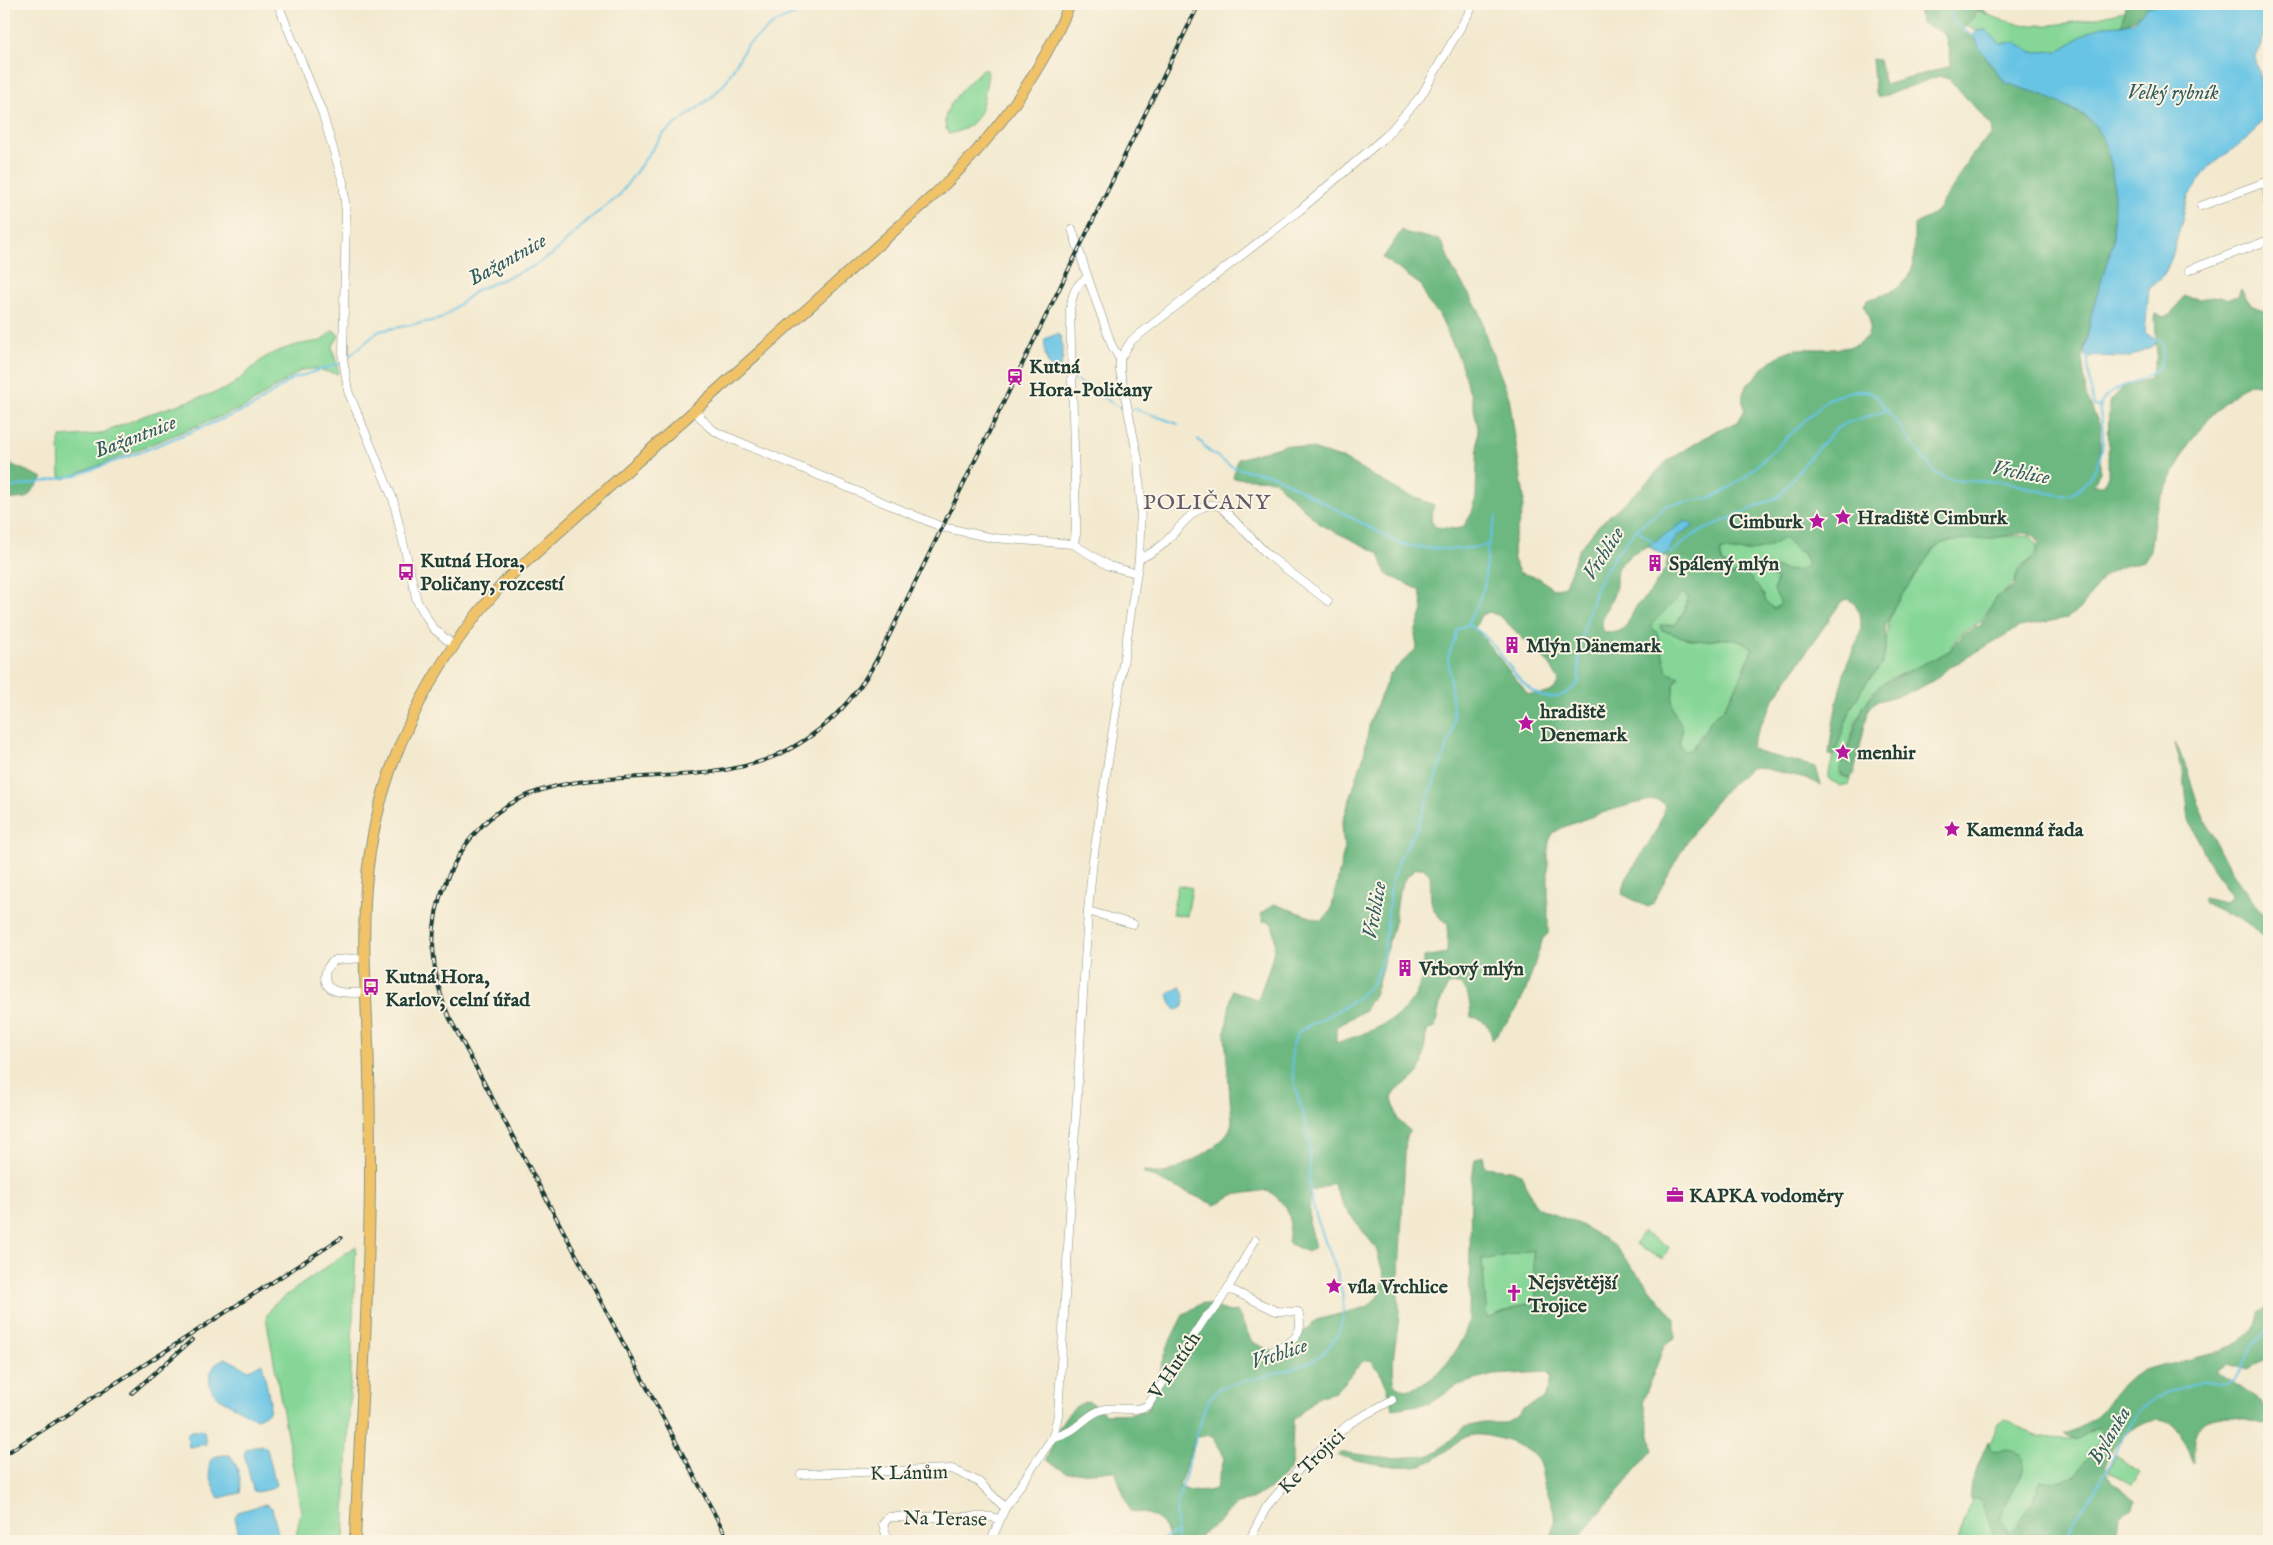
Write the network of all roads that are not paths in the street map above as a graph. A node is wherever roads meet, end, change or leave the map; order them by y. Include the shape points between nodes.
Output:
1 (278, 4) edge
2 (1070, 4) edge
3 (1474, 4) edge
4 (2201, 206) dead end
5 (2269, 211) edge
6 (1072, 229) dead end
7 (2269, 240) edge
8 (2189, 270) dead end
9 (1088, 278) junction
10 (1120, 359) junction
11 (694, 410) junction
12 (1072, 544) junction
13 (1139, 559) junction
14 (1136, 573) junction
15 (1328, 601) dead end
16 (453, 645) junction
17 (1088, 911) junction
18 (1133, 924) dead end
19 (364, 958) junction
20 (366, 993) junction
21 (1256, 1240) dead end
22 (1227, 1290) junction
23 (1273, 1351) dead end
24 (1392, 1400) dead end
25 (1053, 1437) junction
26 (801, 1474) dead end
27 (1005, 1508) junction
28 (999, 1520) junction
29 (355, 1541) edge
30 (888, 1541) edge
31 (991, 1541) edge
32 (1249, 1541) edge

1 - 16 street via 322,112 343,182 346,214 343,358 347,386 392,499 417,601 433,628
2 - 11 main road via 1028,84 972,157
3 - 10 street via 1421,96 1387,135 1306,204 1131,341
4 - 5 street via 2266,182
6 - 9 street
7 - 8 street
9 - 10 street via 1112,346
9 - 12 street via 1076,288 1070,310 1076,527
10 - 13 street via 1138,468 1141,507
11 - 12 street via 718,434 942,527 993,538
11 - 16 main road via 520,566
12 - 14 street via 1109,566
13 - 14 street
13 - 15 street via 1162,545 1194,513 1216,504 1273,559
14 - 17 street
16 - 19 main road via 412,716 382,795 367,872
17 - 18 street
17 - 25 street via 1058,1415
19 - 20 main road
19 - 20 street via 335,960 326,969 325,978 336,991
20 - 29 main road via 370,1192
21 - 22 street, V Hutích
22 - 23 street via 1276,1311 1298,1312 1301,1325 1298,1335 1288,1345
22 - 25 street, V Hutích via 1148,1404 1140,1409 1104,1409 1069,1433
24 - 32 street, Ke Trojici via 1350,1423 1300,1468 1267,1506
25 - 27 street
26 - 27 street, K Lánům via 946,1468 978,1482
27 - 28 street
28 - 30 street, Na Terase via 992,1517 889,1516 883,1524
28 - 31 street

